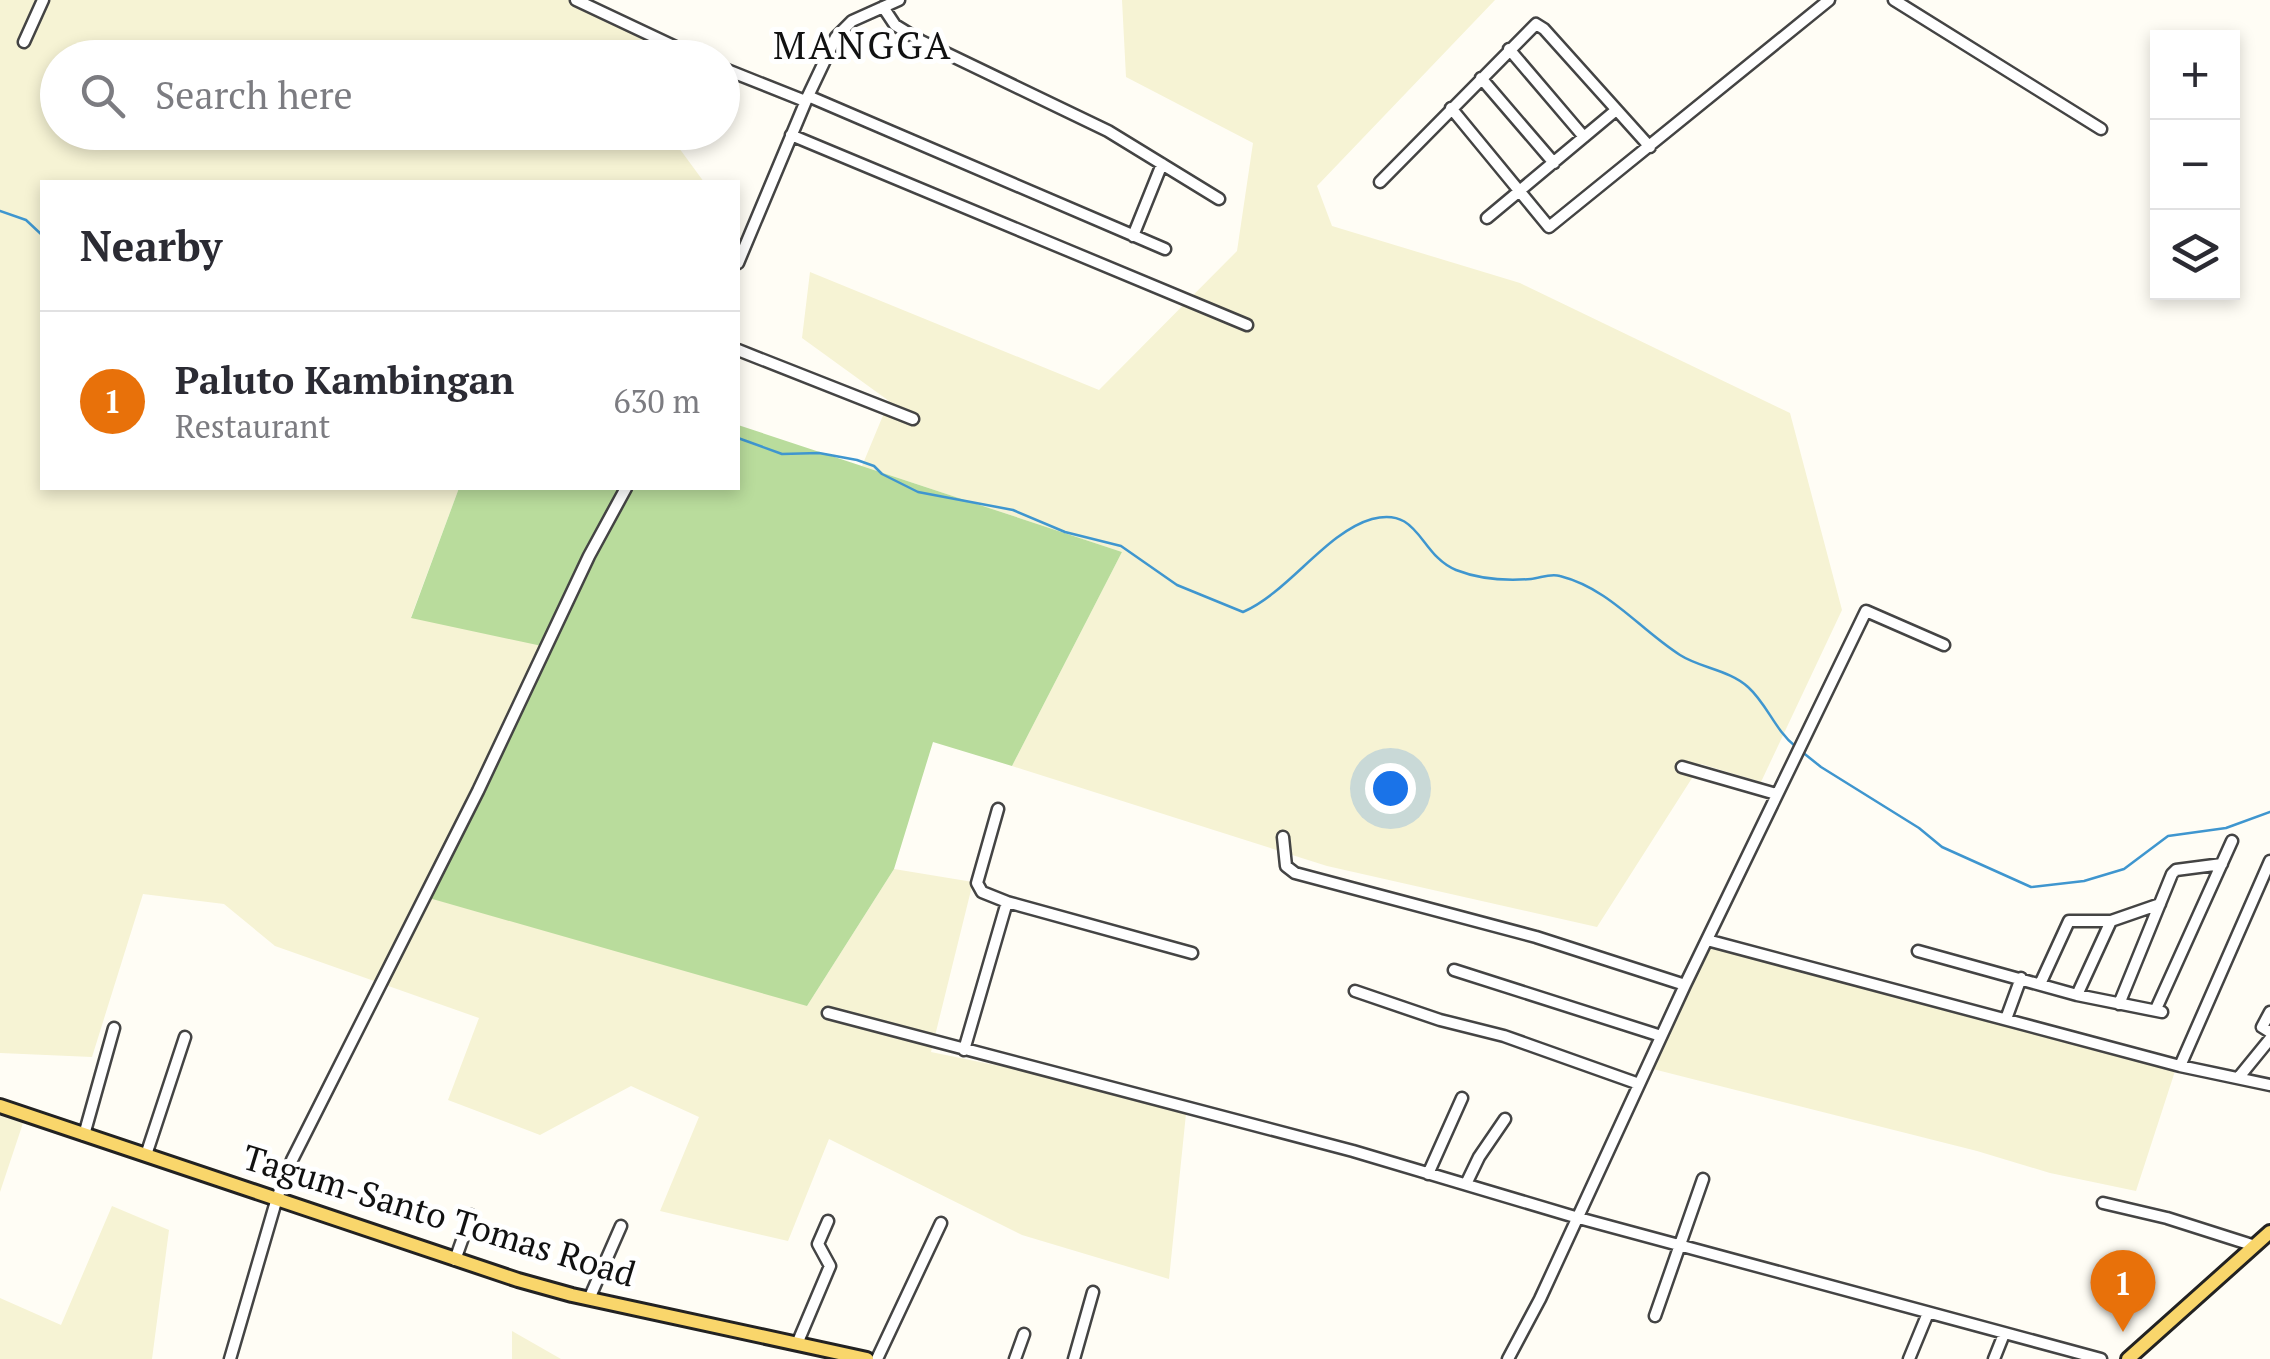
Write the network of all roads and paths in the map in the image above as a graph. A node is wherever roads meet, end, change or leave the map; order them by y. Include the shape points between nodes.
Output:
1 (43, 0) edge
2 (576, 0) edge
3 (899, 0) edge
4 (1829, 0) edge
5 (1894, 0) edge
6 (882, 7) junction
7 (660, 40) edge
8 (24, 42) dead end
9 (1509, 49) junction
10 (740, 74) edge
11 (1481, 78) junction
12 (806, 98) junction
13 (1451, 108) junction
14 (1615, 111) junction
15 (2101, 129) dead end
16 (791, 135) junction
17 (1584, 137) junction
18 (1650, 147) junction
19 (1554, 163) junction
20 (1162, 164) junction
21 (1380, 182) dead end
22 (1520, 192) junction
23 (1218, 198) dead end
24 (1487, 218) dead end
25 (1133, 236) junction
26 (1164, 250) dead end
27 (740, 258) edge
28 (1247, 324) dead end
29 (740, 351) edge
30 (913, 419) dead end
31 (625, 490) edge
32 (1944, 645) dead end
33 (1682, 767) dead end
34 (1776, 794) junction
35 (998, 808) dead end
36 (1282, 838) dead end
37 (2232, 840) dead end
38 (2270, 860) edge
39 (2222, 864) junction
40 (1007, 902) junction
41 (2160, 904) junction
42 (2111, 921) junction
43 (1707, 940) junction
44 (1918, 951) dead end
45 (1192, 953) dead end
46 (1454, 970) dead end
47 (2020, 978) junction
48 (2041, 982) junction
49 (1685, 984) junction
50 (1355, 991) dead end
51 (2077, 995) junction
52 (2119, 1004) junction
53 (2270, 1012) edge
54 (828, 1013) dead end
55 (2006, 1019) junction
56 (114, 1028) dead end
57 (1661, 1036) junction
58 (2270, 1036) edge
59 (184, 1037) dead end
60 (964, 1050) junction
61 (2180, 1066) junction
62 (2239, 1078) junction
63 (1639, 1084) junction
64 (2270, 1085) edge
65 (1462, 1098) dead end
66 (0, 1106) edge
67 (1504, 1119) dead end
68 (84, 1135) junction
69 (146, 1155) junction
70 (1428, 1174) junction
71 (1703, 1179) dead end
72 (1466, 1184) junction
73 (277, 1198) junction
74 (2103, 1203) dead end
75 (471, 1216) dead end
76 (1576, 1217) junction
77 (828, 1221) dead end
78 (941, 1223) dead end
79 (621, 1226) dead end
80 (2270, 1232) edge
81 (1682, 1245) junction
82 (2255, 1246) junction
83 (454, 1260) junction
84 (1092, 1292) dead end
85 (589, 1299) junction
86 (1928, 1313) junction
87 (1655, 1316) dead end
88 (1024, 1334) dead end
89 (2004, 1334) junction
90 (798, 1344) junction
91 (843, 1356) edge
92 (230, 1359) edge
93 (866, 1359) edge
94 (877, 1359) edge
95 (1015, 1359) edge
96 (1074, 1359) edge
97 (1508, 1359) edge
98 (1909, 1359) edge
99 (1994, 1359) edge
100 (2100, 1359) edge
101 (2128, 1359) edge

1 - 8 street
2 - 7 street
3 - 6 street
4 - 18 street
5 - 15 street
6 - 12 street via 844,27
6 - 20 street via 895,25 921,41
9 - 11 street
9 - 14 street via 1532,24 1540,25
9 - 17 street
10 - 12 street
11 - 13 street
11 - 19 street
12 - 16 street
12 - 25 street
13 - 21 street
13 - 22 street
14 - 17 street
14 - 18 street
16 - 27 street
16 - 28 street
17 - 19 street
18 - 22 street via 1549,227
19 - 22 street
20 - 23 street
20 - 25 street
22 - 24 street
25 - 26 street
29 - 30 street
31 - 73 street
32 - 34 street via 1866,611
33 - 34 street
34 - 43 street
35 - 40 street via 977,882 982,892
36 - 49 street via 1286,866 1295,873
37 - 39 street
38 - 61 street
39 - 41 street via 2176,870
39 - 52 street via 2160,1011
40 - 45 street
40 - 60 street
41 - 42 street
41 - 52 street
42 - 48 street via 2069,921
42 - 51 street
43 - 49 street
43 - 55 street
44 - 47 street
46 - 57 street
47 - 48 street
47 - 55 street
48 - 51 street
49 - 57 street
50 - 63 street
51 - 52 street
53 - 58 street via 2262,1026
54 - 60 street
55 - 61 street
56 - 68 street
57 - 63 street
58 - 62 street
59 - 69 street
60 - 70 street
61 - 62 street
62 - 64 street
63 - 76 street
65 - 70 street
66 - 68 main road, Tagum-Santo Tomas Road
67 - 72 street
68 - 69 main road, Tagum-Santo Tomas Road
69 - 73 main road, Tagum-Santo Tomas Road
70 - 72 street
71 - 81 street
72 - 76 street
73 - 83 main road, Tagum-Santo Tomas Road
73 - 92 street
74 - 82 street
75 - 83 street
76 - 81 street
76 - 97 street
77 - 90 street via 818,1244 830,1266
78 - 94 street
79 - 85 street
80 - 82 main road
81 - 86 street
81 - 87 street
82 - 101 main road
83 - 85 main road, Tagum-Santo Tomas Road
84 - 96 street
85 - 90 main road, Tagum-Santo Tomas Road
86 - 89 street
86 - 98 street
88 - 95 street
89 - 99 street
89 - 100 street
90 - 91 main road, Tagum-Santo Tomas Road
91 - 93 main road, Tagum-Santo Tomas Road

